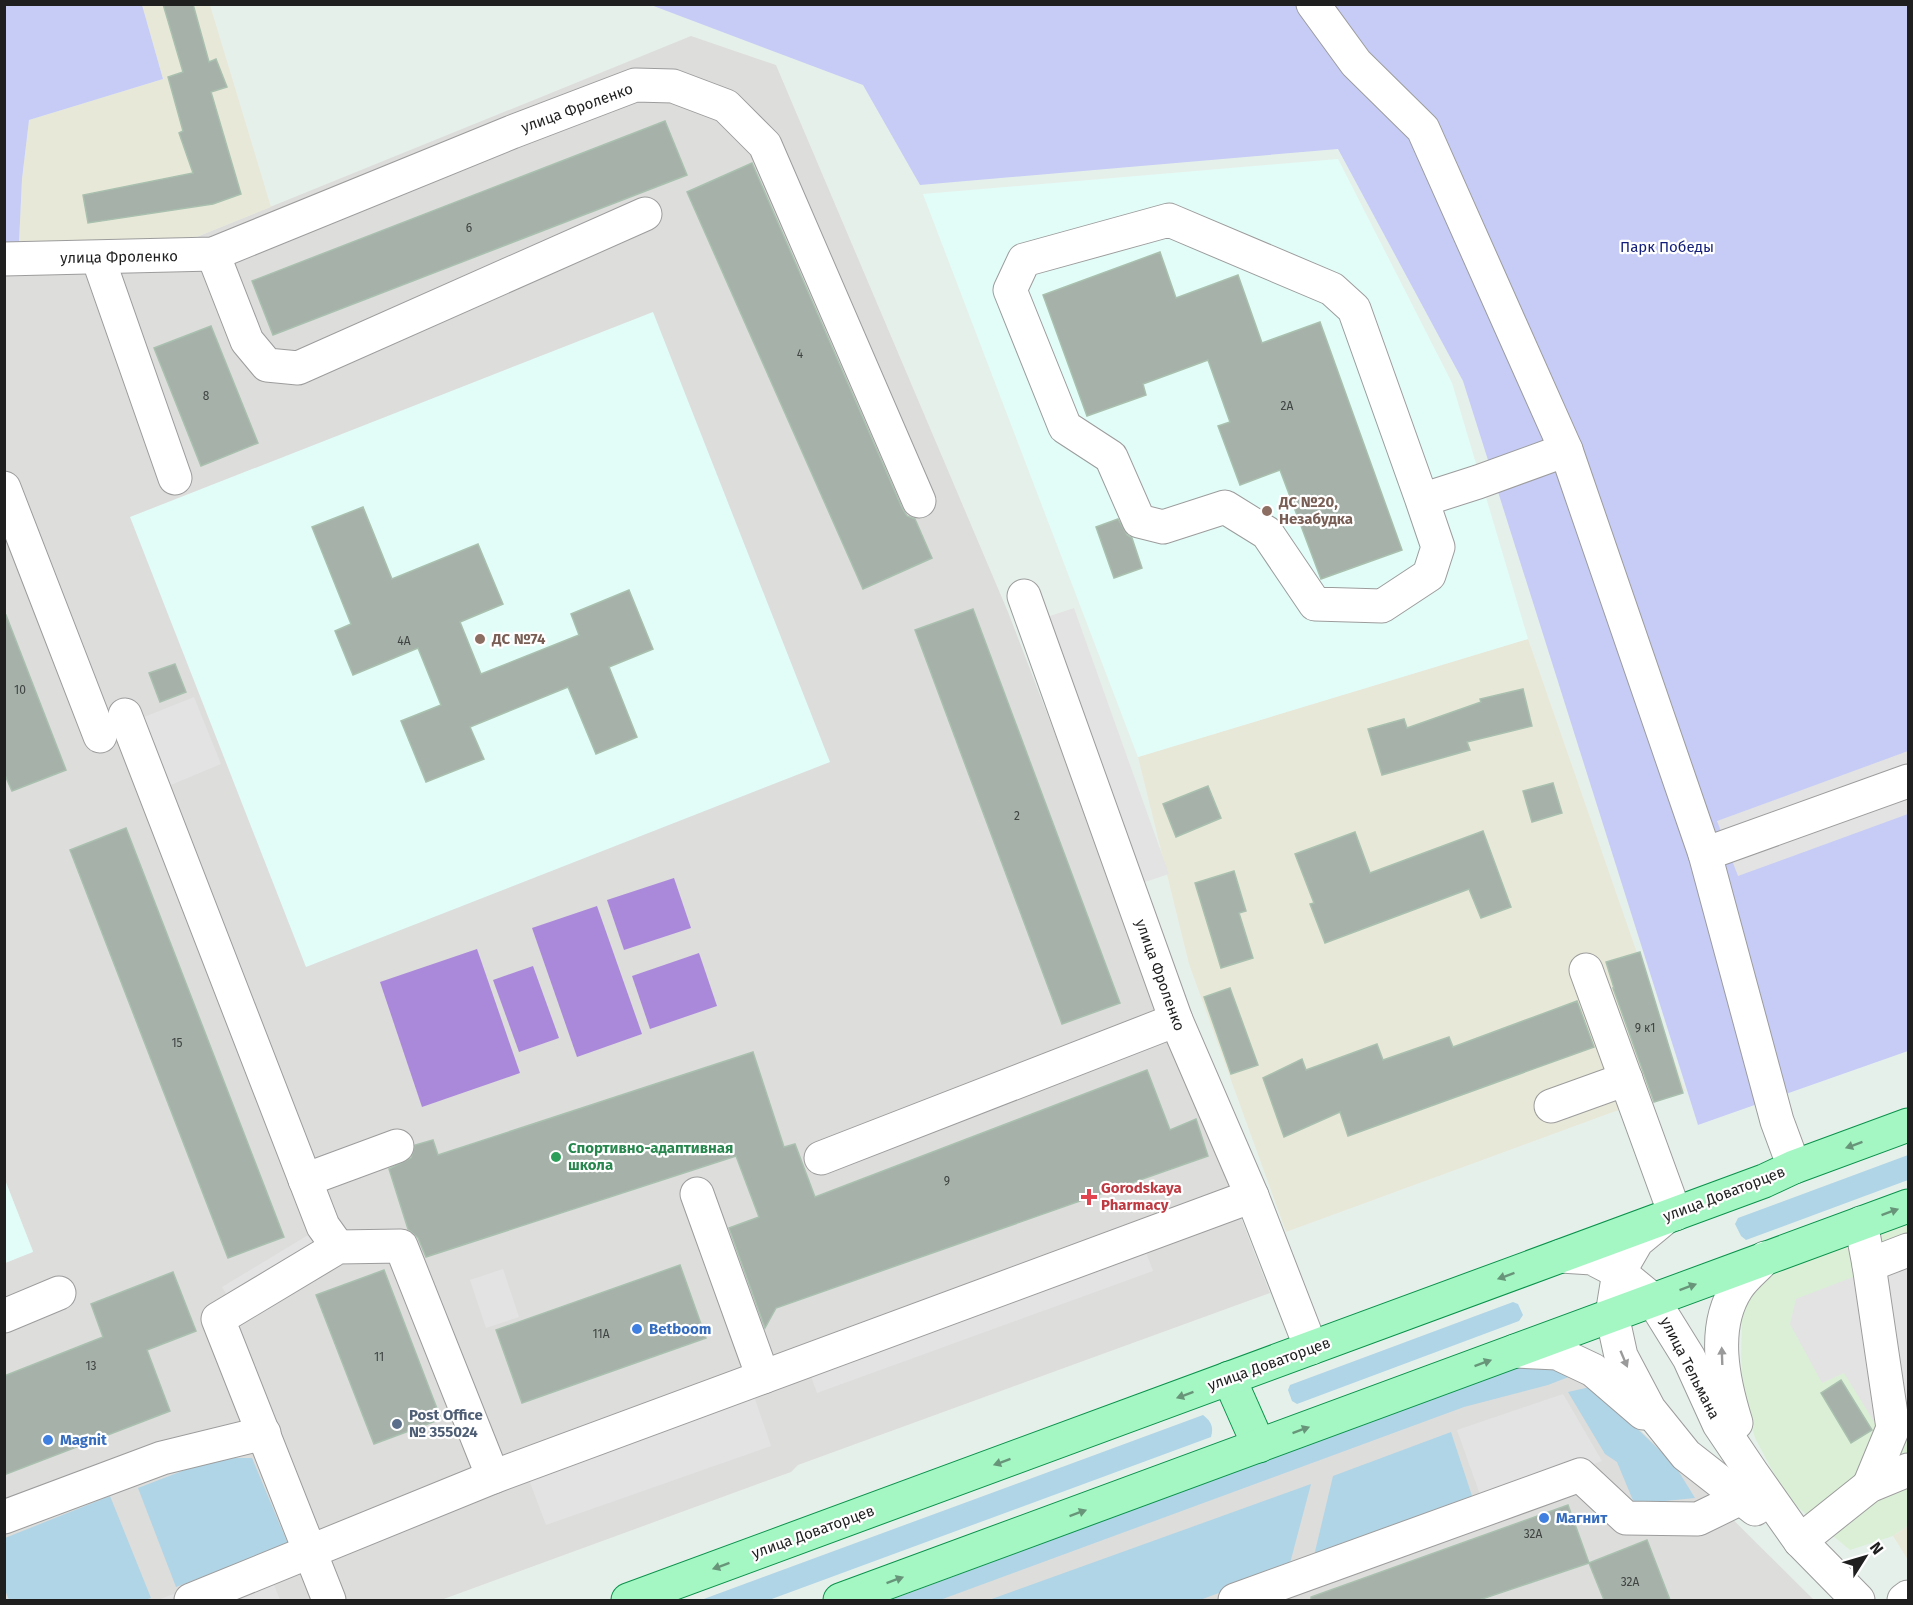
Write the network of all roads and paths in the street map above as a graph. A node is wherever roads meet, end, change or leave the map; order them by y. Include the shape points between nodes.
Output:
1 (1313, 4) edge
2 (645, 214) dead end
3 (213, 254) junction
4 (98, 258) junction
5 (4, 259) edge
6 (1566, 450) junction
7 (175, 478) dead end
8 (4, 488) edge
9 (1422, 500) junction
10 (918, 501) dead end
11 (1024, 596) dead end
12 (124, 715) dead end
13 (99, 736) dead end
14 (1908, 781) edge
15 (1705, 854) junction
16 (1586, 970) dead end
17 (1176, 1020) junction
18 (1626, 1079) junction
19 (1551, 1106) dead end
20 (1908, 1125) edge
21 (397, 1146) dead end
22 (821, 1158) dead end
23 (1794, 1167) junction
24 (305, 1180) junction
25 (697, 1194) dead end
26 (1252, 1196) junction
27 (1908, 1206) edge
28 (1671, 1215) junction
29 (1861, 1223) junction
30 (338, 1247) junction
31 (1908, 1250) edge
32 (1561, 1256) junction
33 (1765, 1258) junction
34 (1869, 1265) junction
35 (1619, 1272) junction
36 (59, 1293) dead end
37 (1653, 1300) junction
38 (1612, 1315) junction
39 (4, 1316) edge
40 (1311, 1348) junction
41 (1515, 1351) junction
42 (763, 1377) junction
43 (1229, 1378) junction
44 (264, 1433) junction
45 (1259, 1446) junction
46 (1686, 1455) junction
47 (1908, 1470) edge
48 (493, 1477) junction
49 (1746, 1485) junction
50 (1869, 1486) junction
51 (4, 1517) edge
52 (1800, 1541) junction
53 (309, 1553) junction
54 (1293, 1590) edge
55 (1908, 1597) edge
56 (191, 1600) edge
57 (328, 1600) edge
58 (628, 1600) edge
59 (840, 1600) edge
60 (1235, 1600) edge
61 (1858, 1600) edge
62 (1904, 1600) edge

1 - 6 street via 1356,63 1423,129
2 - 3 street via 298,368 267,365 247,341
3 - 4 street, улица Фроленко
3 - 10 street, улица Фроленко via 635,86 674,86 726,106 765,145
4 - 5 street, улица Фроленко
4 - 7 street
6 - 9 street
6 - 15 street
8 - 13 street
9 - 9 street via 1438,547 1429,575 1382,606 1315,604 1267,533 1225,507 1163,527 1139,521 1111,457 1065,427 1010,290 1024,260 1170,220 1332,289 1354,309
11 - 17 street, улица Фроленко
12 - 24 street
14 - 15 street
15 - 23 street via 1777,1121
16 - 18 street
17 - 22 street
17 - 26 street, улица Фроленко
18 - 19 street
18 - 28 street
20 -> 23 main road, улица Доваторцев
21 - 24 street
23 - 28 main road, улица Доваторцев
24 - 30 street via 323,1226
25 - 42 street
26 - 40 street, улица Фроленко
26 - 42 street
29 -> 27 main road
28 - 32 main road, улица Доваторцев
28 - 35 street, улица Тельмана via 1636,1241
29 - 33 main road
29 - 34 street
30 - 44 street via 218,1319
30 - 48 street via 401,1246
31 - 34 street
32 - 35 street, улица Тельмана via 1592,1258
32 -> 40 main road, улица Доваторцев
37 -> 33 main road
49 -> 33 street, улица Тельмана via 1726,1392 1722,1351 1725,1316 1737,1288
34 - 50 street via 1893,1428
35 - 37 street, улица Тельмана
35 - 38 street, улица Тельмана
36 - 39 street
37 - 38 main road
37 - 49 street, улица Тельмана via 1689,1358
38 - 41 main road
38 -> 46 street, улица Тельмана via 1625,1364 1649,1409
40 - 43 main road, улица Доваторцев
45 -> 41 main road
41 - 46 street, улица Тельмана via 1557,1353 1593,1370
42 - 48 street
43 - 45 main road
43 -> 58 main road, улица Доваторцев
44 - 51 street via 162,1458
44 - 53 street
59 -> 45 main road
46 - 49 street, улица Тельмана
47 - 50 street
48 - 53 street
49 - 52 street, улица Тельмана
49 - 54 street via 1698,1519 1626,1518 1580,1475
50 - 52 street
52 - 61 street, улица Тельмана
53 - 56 street
53 - 57 street
54 - 60 street
55 - 62 street

